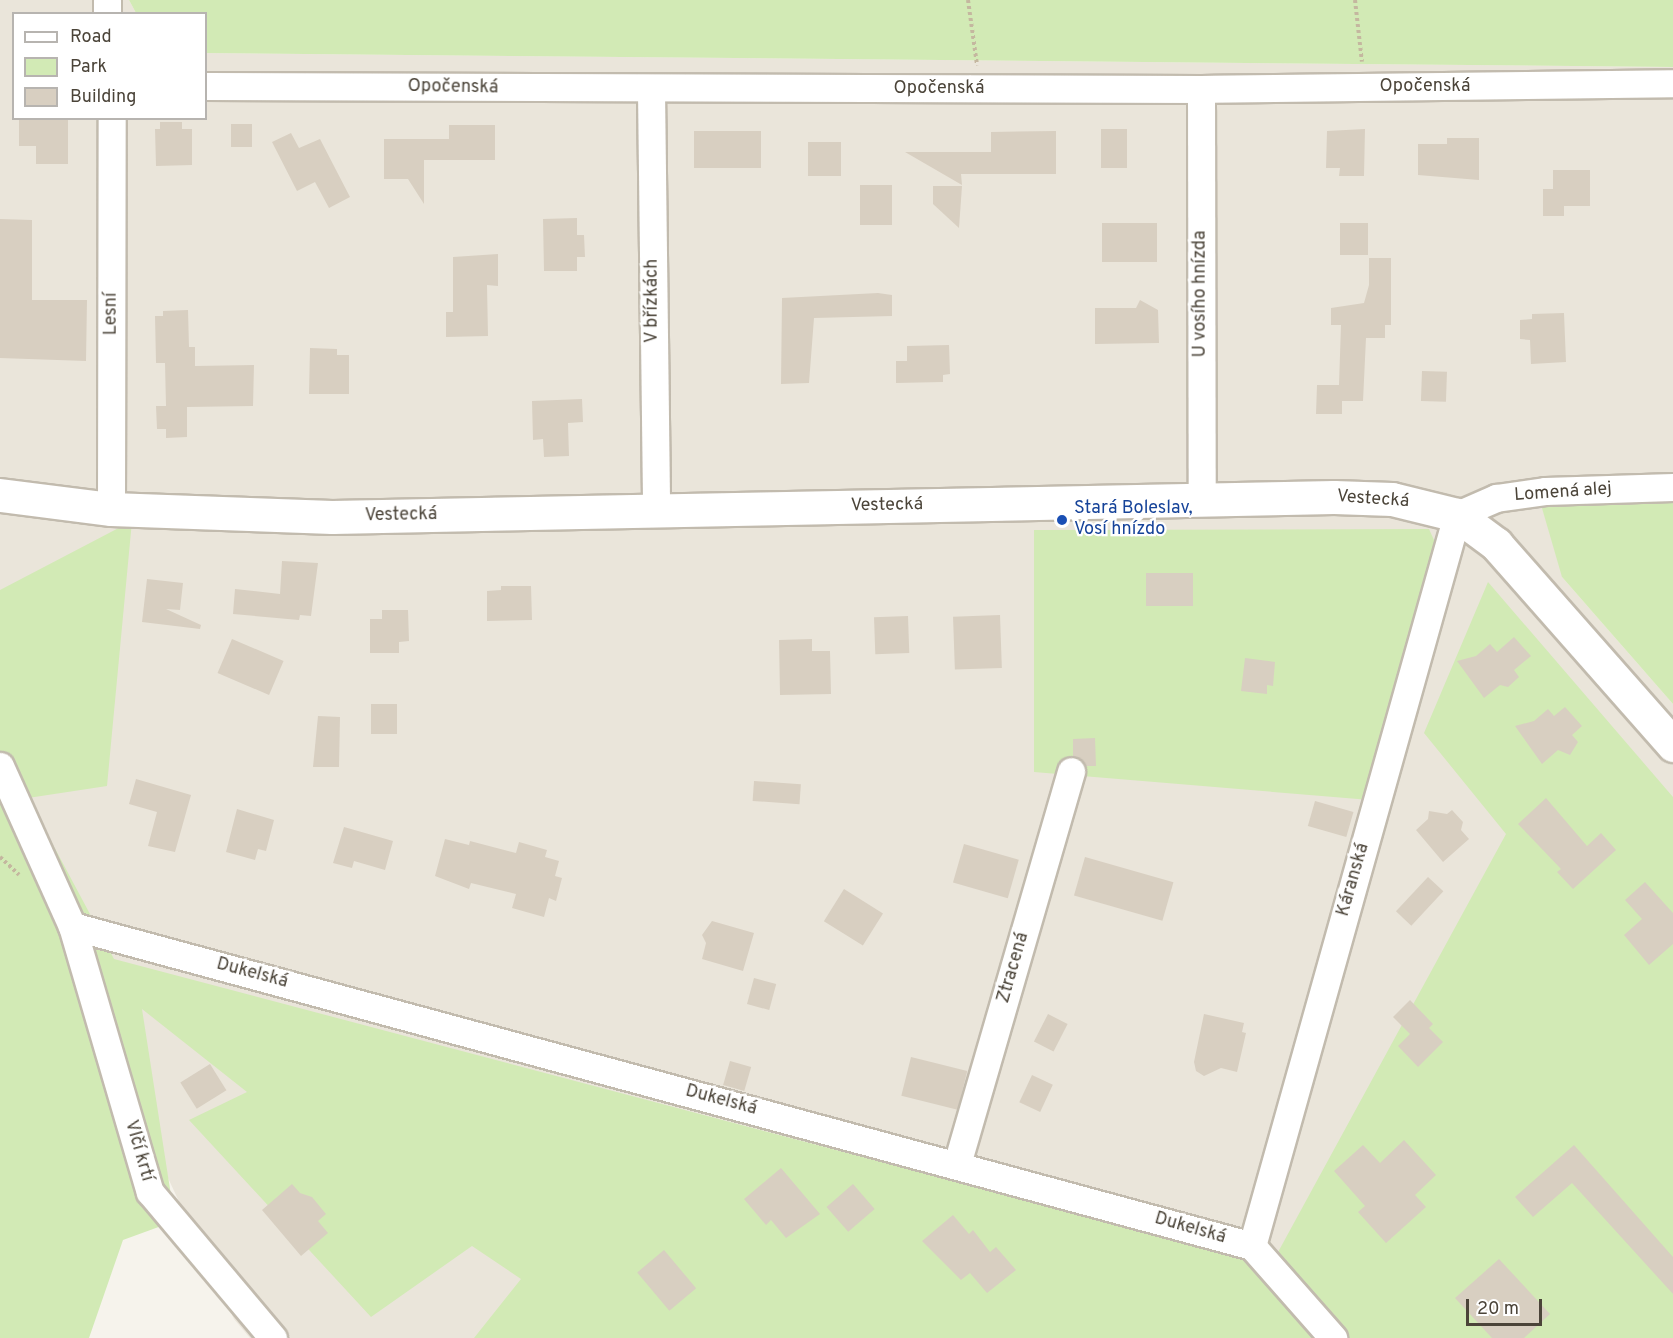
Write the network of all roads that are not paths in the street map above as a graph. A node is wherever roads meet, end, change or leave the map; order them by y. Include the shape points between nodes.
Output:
1 (1673, 83) edge
2 (207, 86) edge
3 (1201, 89) junction
4 (651, 90) junction
5 (112, 120) edge
6 (1673, 487) edge
7 (0, 495) edge
8 (1202, 500) junction
9 (111, 509) junction
10 (656, 512) junction
11 (1457, 515) junction
12 (1673, 745) edge
13 (0, 766) edge
14 (1071, 771) dead end
15 (72, 926) junction
16 (957, 1164) junction
17 (1252, 1246) junction
18 (273, 1338) edge
19 (1333, 1338) edge

1 - 3 street, Opočenská
2 - 4 street, Opočenská
3 - 4 street, Opočenská
3 - 8 street, U vosího hnízda
4 - 10 street, V břízkách
5 - 9 street, Lesní
6 - 11 street, Lomená alej via 1545,491 1497,498
7 - 9 street, Vestecká
8 - 10 street, Vestecká
8 - 11 street, Vestecká via 1392,499
9 - 10 street, Vestecká via 332,517
11 - 12 street, Vestecká via 1496,544
11 - 17 street, Káranská
13 - 15 street, Vlčí krtí
14 - 16 street, Ztracená
15 - 16 street, Dukelská
15 - 18 street, Vlčí krtí via 150,1192
16 - 17 street, Dukelská
17 - 19 street

